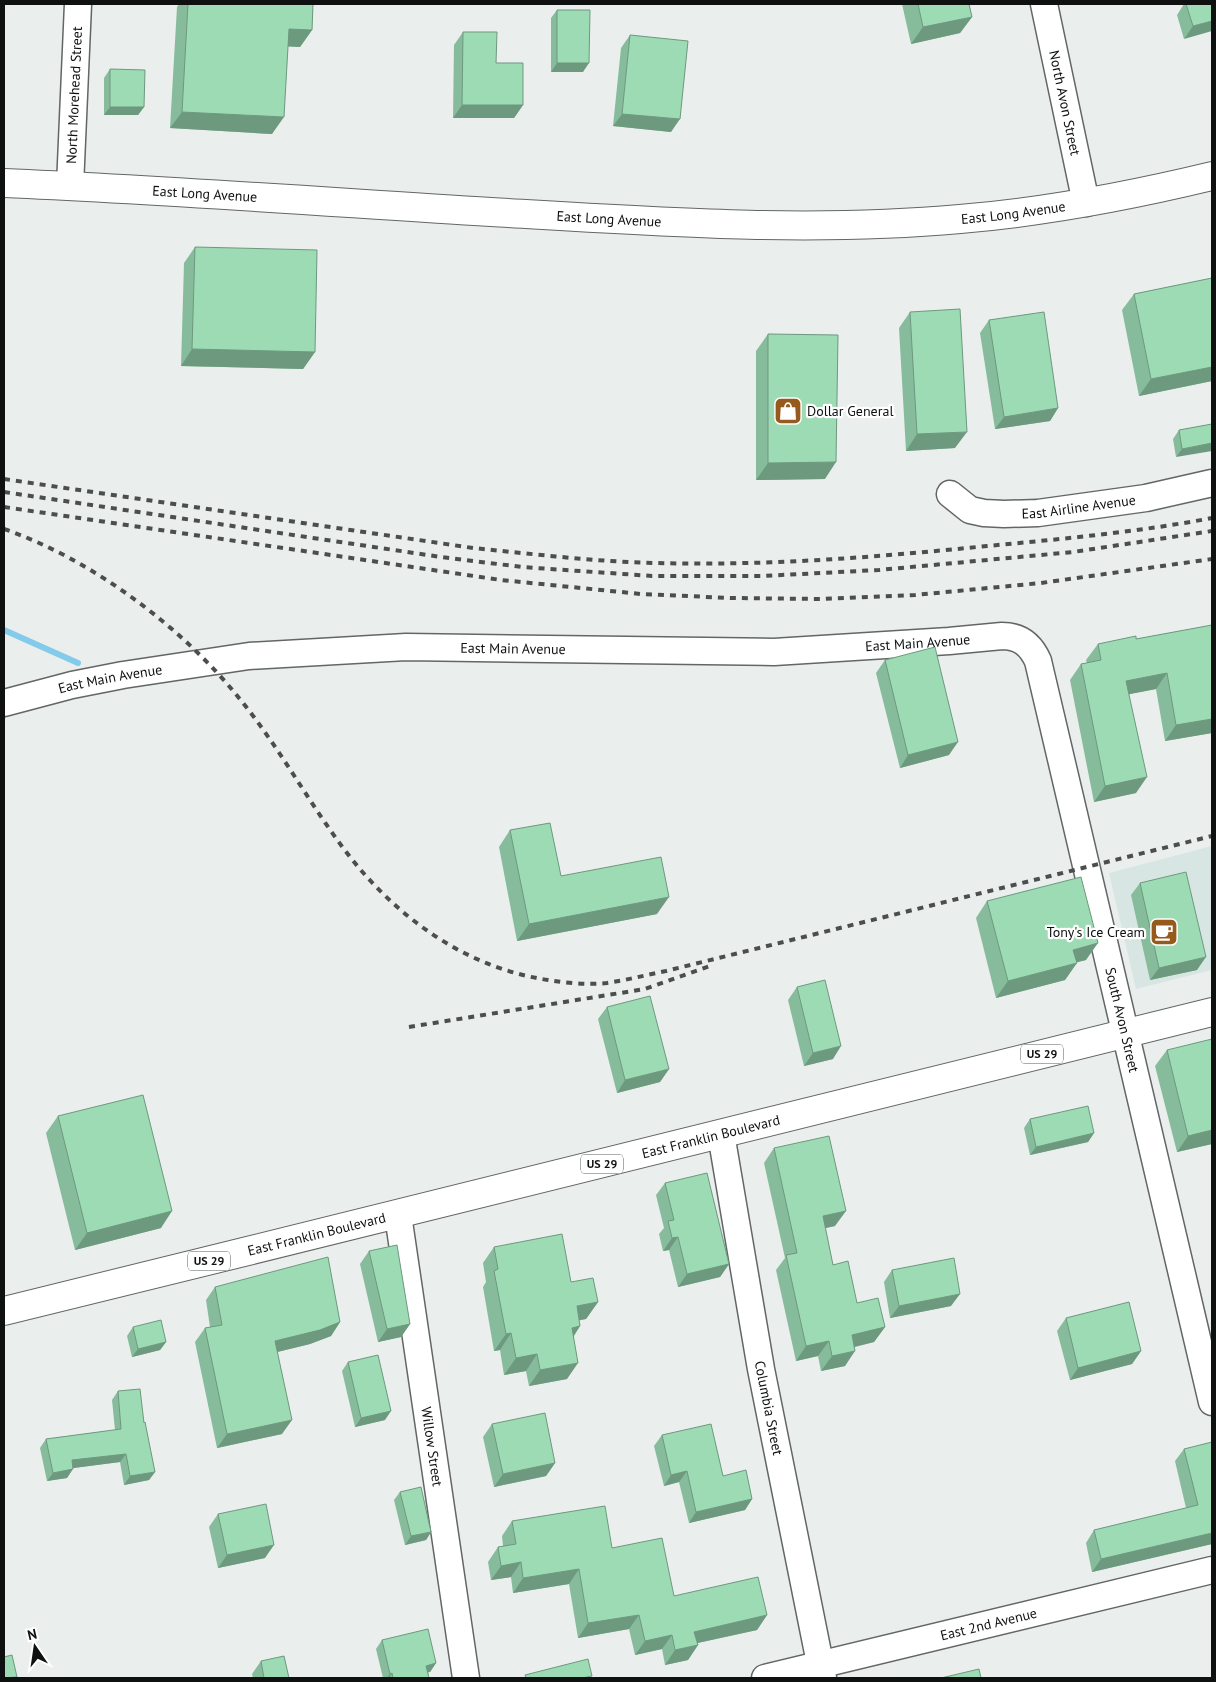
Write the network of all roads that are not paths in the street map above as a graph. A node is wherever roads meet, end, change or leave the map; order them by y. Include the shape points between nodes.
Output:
1 (78, 4) edge
2 (1044, 4) edge
3 (1212, 176) edge
4 (4, 183) edge
5 (70, 186) junction
6 (1086, 203) junction
7 (1212, 483) edge
8 (950, 494) dead end
9 (1025, 641) joint
10 (4, 703) edge
11 (1212, 1012) edge
12 (1126, 1033) junction
13 (721, 1134) junction
14 (398, 1215) junction
15 (4, 1311) edge
16 (1212, 1402) edge
17 (1212, 1570) edge
18 (821, 1671) edge
19 (466, 1678) edge
20 (765, 1678) edge

1 - 5 street, North Morehead Street
2 - 6 street, North Avon Street
3 - 6 main road, East Long Avenue
4 - 5 main road, East Long Avenue
5 - 6 main road, East Long Avenue via 683,224 793,226 958,220
7 - 8 street, East Airline Avenue via 1146,498 1038,513 970,510
9 - 10 street, East Main Avenue via 1002,636 774,652 406,647 248,656 123,674
9 - 12 street, South Avon Street via 1038,661
11 - 12 main road, East Franklin Boulevard / US 29
12 - 13 main road, East Franklin Boulevard / US 29
12 - 16 street, South Avon Street
13 - 14 main road, East Franklin Boulevard / US 29
13 - 18 street, Columbia Street via 762,1369
14 - 15 main road, East Franklin Boulevard / US 29
14 - 19 street, Willow Street
17 - 18 street, East 2nd Avenue
18 - 20 street, East 2nd Avenue

